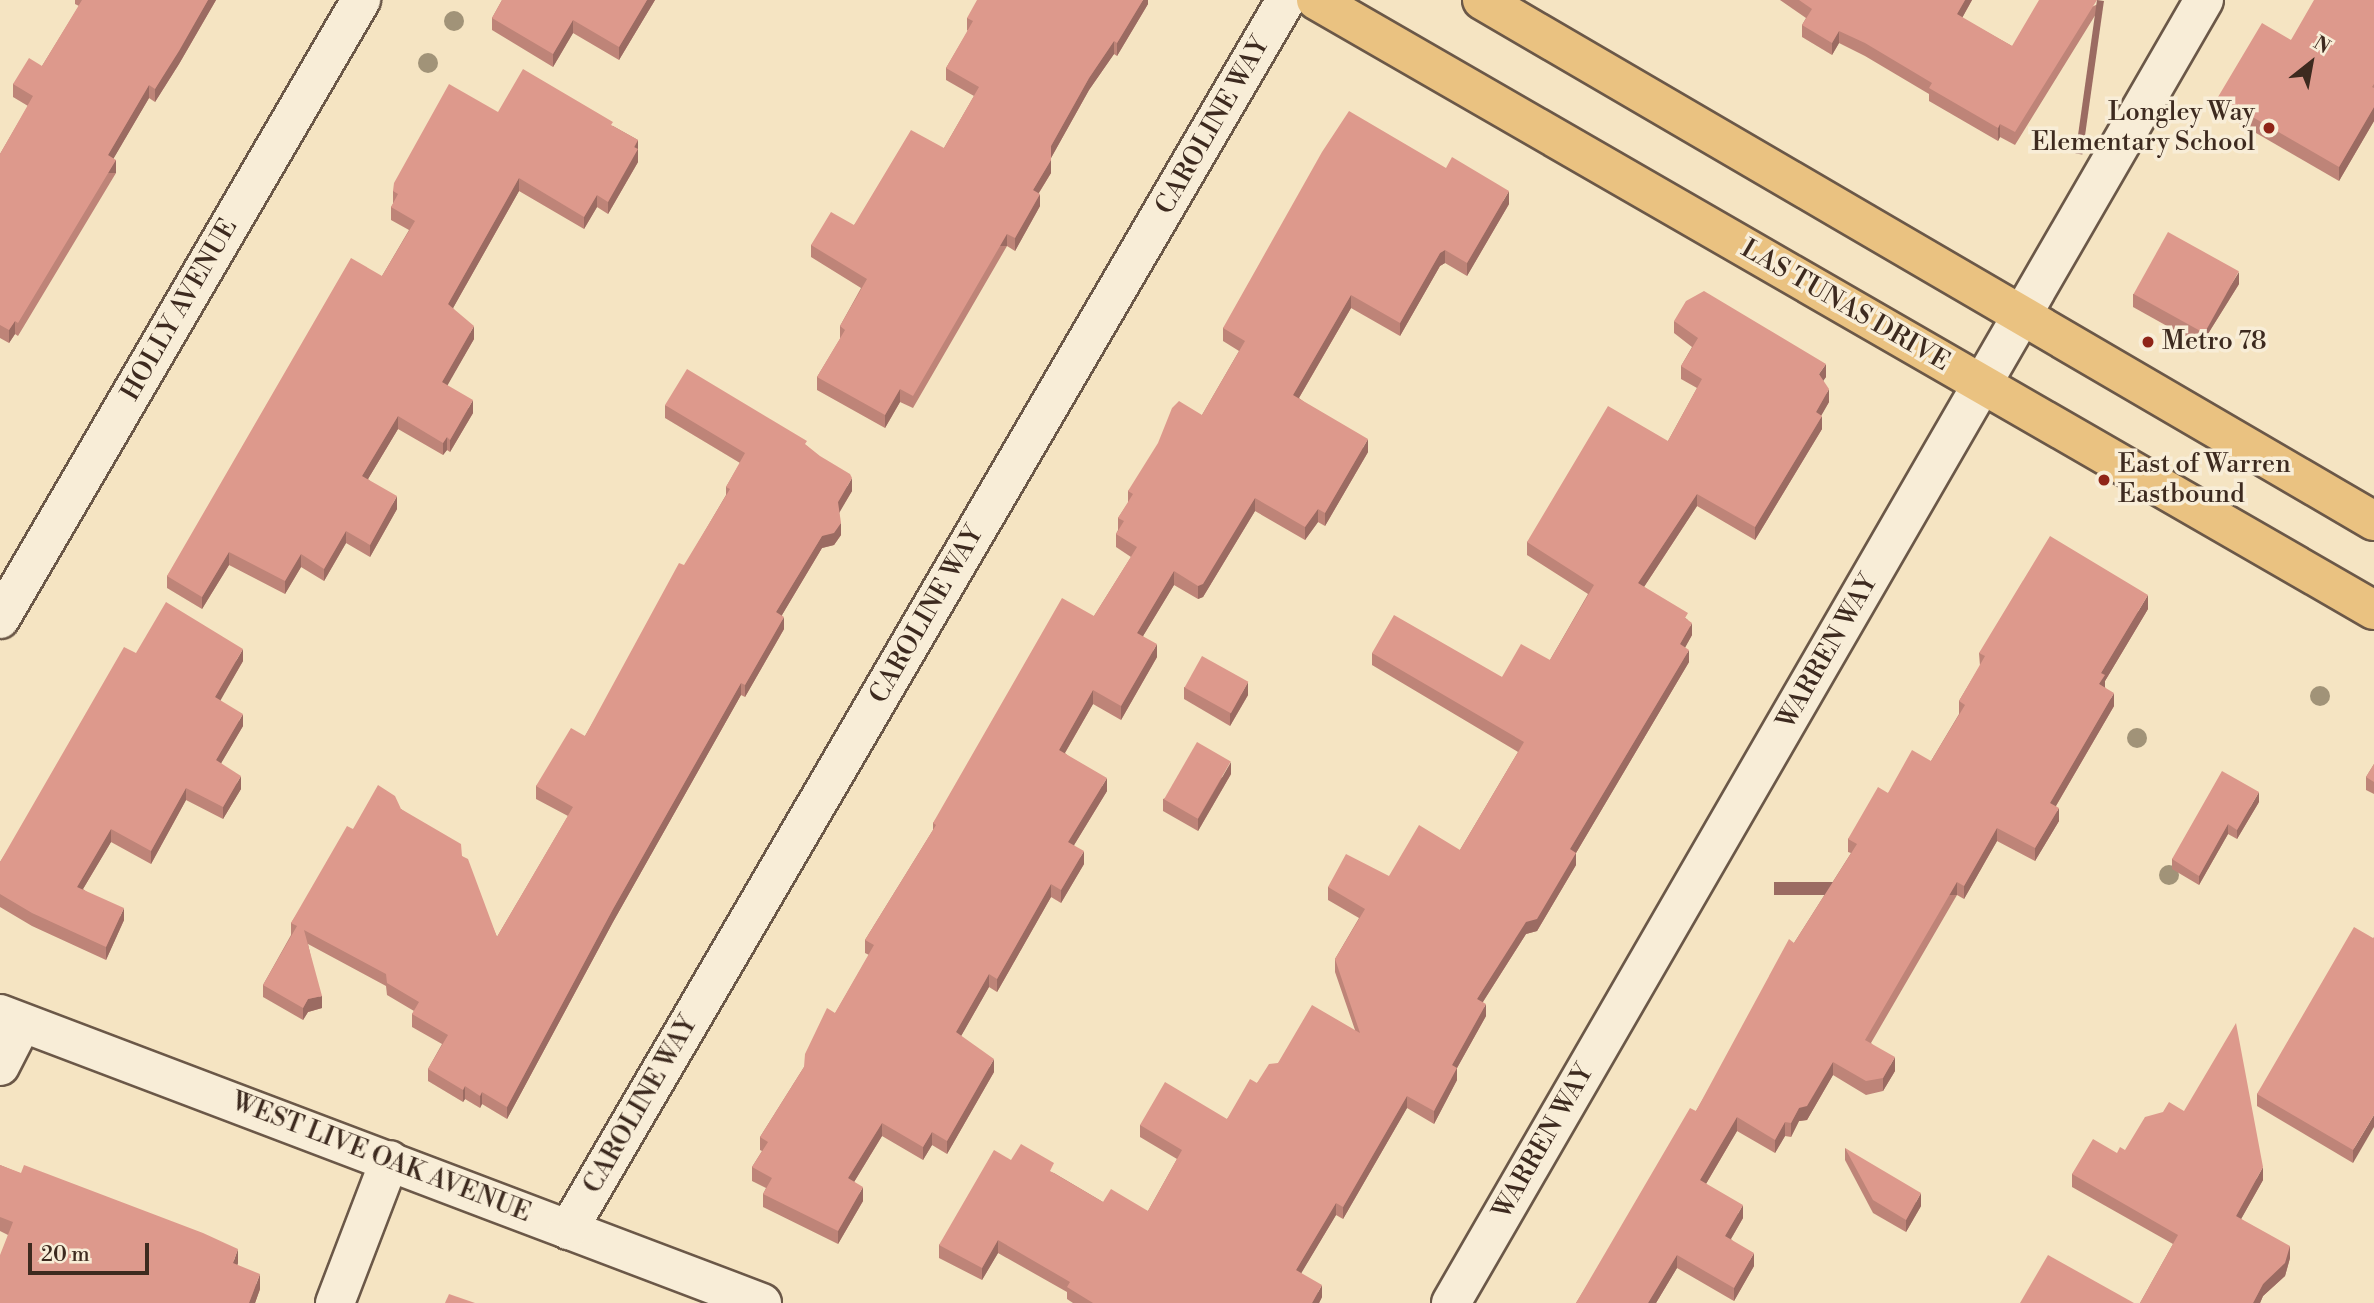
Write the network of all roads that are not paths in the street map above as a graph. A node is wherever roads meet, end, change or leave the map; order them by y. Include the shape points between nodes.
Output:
1 (360, 0) edge
2 (1286, 0) edge
3 (1316, 0) edge
4 (1482, 0) edge
5 (2204, 0) edge
6 (2022, 319) junction
7 (1983, 386) junction
8 (2374, 521) edge
9 (2374, 610) edge
10 (0, 619) edge
11 (11, 1018) edge
12 (0, 1066) edge
13 (390, 1160) junction
14 (568, 1230) junction
15 (335, 1303) edge
16 (762, 1303) edge
17 (1451, 1303) edge

1 - 10 street, HOLLY AVENUE
2 - 14 street, CAROLINE WAY
3 - 7 main road, LAS TUNAS DRIVE
4 - 6 main road
5 - 6 street, WARREN WAY
6 - 7 street, WARREN WAY
6 - 8 main road
7 - 9 main road, LAS TUNAS DRIVE
7 - 17 street, WARREN WAY
11 - 12 street
11 - 13 street, WEST LIVE OAK AVENUE
13 - 14 street, WEST LIVE OAK AVENUE
13 - 15 street
14 - 16 street, WEST LIVE OAK AVENUE

